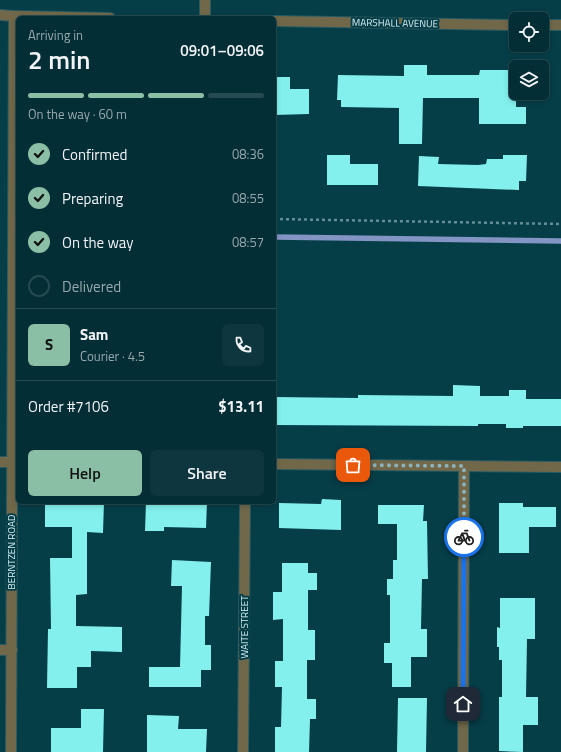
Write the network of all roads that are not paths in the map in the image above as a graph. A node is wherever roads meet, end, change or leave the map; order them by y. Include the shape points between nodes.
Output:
1 (205, 0) edge
2 (0, 15) edge
3 (14, 16) joint
4 (205, 16) edge
5 (276, 21) edge
6 (509, 25) edge
7 (549, 25) edge
8 (561, 25) edge
9 (0, 462) edge
10 (15, 462) edge
11 (276, 464) edge
12 (464, 466) junction
13 (561, 467) edge
14 (245, 504) edge
15 (0, 650) edge
16 (12, 650) junction
17 (11, 752) edge
18 (243, 752) edge
19 (463, 752) edge

1 - 4 street
2 - 3 street
3 - 10 street, BERNTZEN ROAD
5 - 6 street, MARSHALL AVENUE
7 - 8 street
9 - 10 street
10 - 16 street, BERNTZEN ROAD
11 - 12 street
12 - 13 street
12 - 19 street
14 - 18 street, WAITE STREET
15 - 16 street
16 - 17 street, BERNTZEN ROAD

